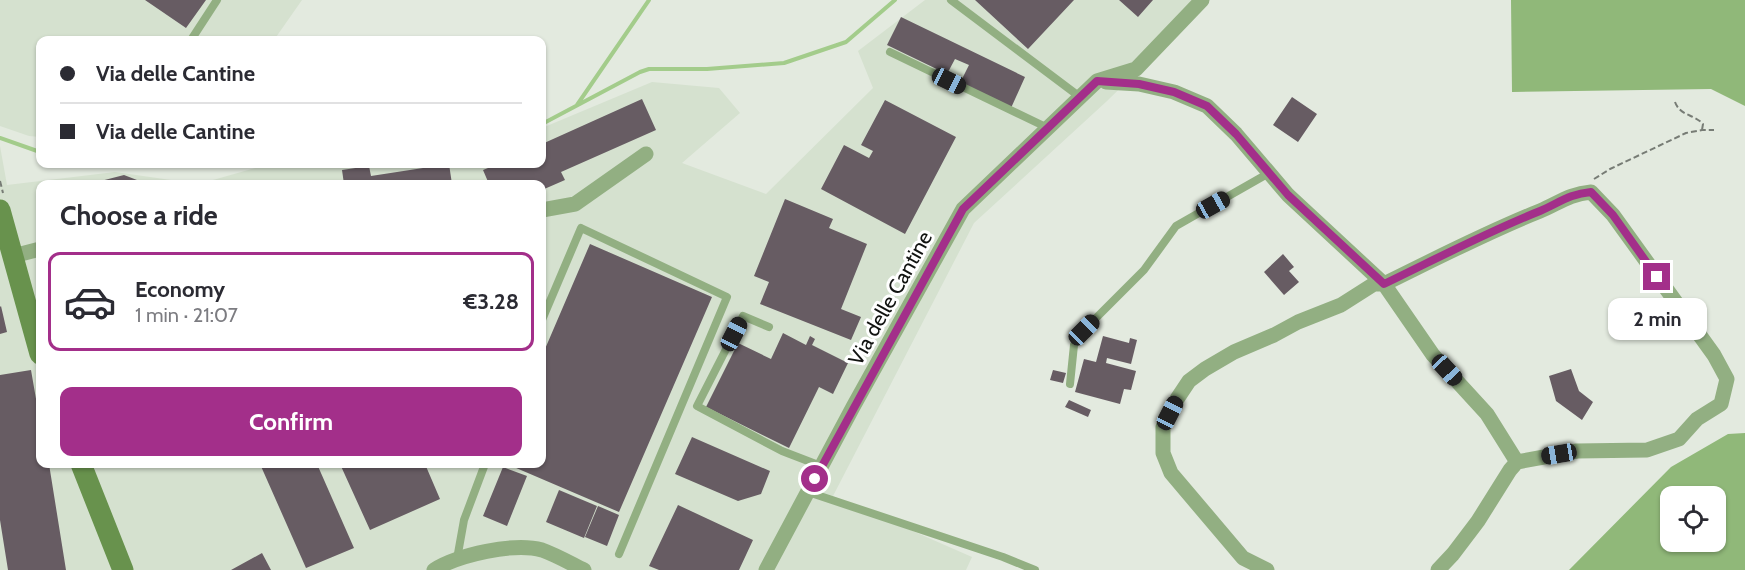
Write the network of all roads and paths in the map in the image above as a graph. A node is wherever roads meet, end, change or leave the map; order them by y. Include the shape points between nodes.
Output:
1 (217, 0) edge
2 (951, 0) edge
3 (1202, 0) edge
4 (194, 36) edge
5 (890, 52) dead end
6 (1097, 81) junction
7 (1080, 97) junction
8 (1675, 102) dead end
9 (1047, 128) junction
10 (1702, 130) junction
11 (1714, 130) dead end
12 (646, 154) dead end
13 (1269, 173) junction
14 (1584, 193) junction
15 (546, 209) edge
16 (0, 210) edge
17 (36, 250) edge
18 (13, 256) junction
19 (1384, 284) junction
20 (546, 311) edge
21 (769, 327) dead end
22 (36, 339) edge
23 (1070, 384) dead end
24 (1517, 462) junction
25 (821, 466) junction
26 (83, 468) edge
27 (483, 468) edge
28 (808, 492) junction
29 (620, 554) dead end
30 (457, 559) junction
31 (123, 570) edge
32 (434, 570) edge
33 (584, 570) edge
34 (766, 570) edge
35 (1035, 570) edge
36 (1267, 570) edge
37 (1438, 570) edge

1 - 4 lane
2 - 7 lane
3 - 6 street, Via delle Cantine via 1136,69
5 - 9 lane
6 - 7 street, Via delle Cantine
6 - 13 street via 1139,84 1174,92 1207,106
7 - 9 street, Via delle Cantine
8 - 10 path via 1681,112 1703,124
9 - 25 street, Via delle Cantine via 963,209
10 - 11 path
10 - 14 path via 1686,133 1610,169 1593,180
12 - 15 street via 575,204
13 - 19 street
13 - 23 lane via 1176,226 1144,270 1084,330 1074,345
14 - 19 street via 1512,221
14 - 24 street via 1591,192 1613,215 1714,355 1727,379 1721,404 1697,419 1678,439 1647,450 1577,451
16 - 18 main road
17 - 18 street
18 - 22 main road
19 - 24 street via 1433,355 1487,414
19 - 36 street via 1374,284 1341,305 1234,352 1205,369 1189,381 1163,427 1163,453 1171,473 1243,558
20 - 29 lane via 581,228 728,297
21 - 25 lane via 743,316 697,406 783,451
24 - 37 street via 1478,521
25 - 28 street, Via delle Cantine
26 - 31 main road
27 - 30 lane via 464,520
28 - 34 street, Via delle Cantine
28 - 35 lane
30 - 32 street
30 - 33 street via 526,548 540,550

